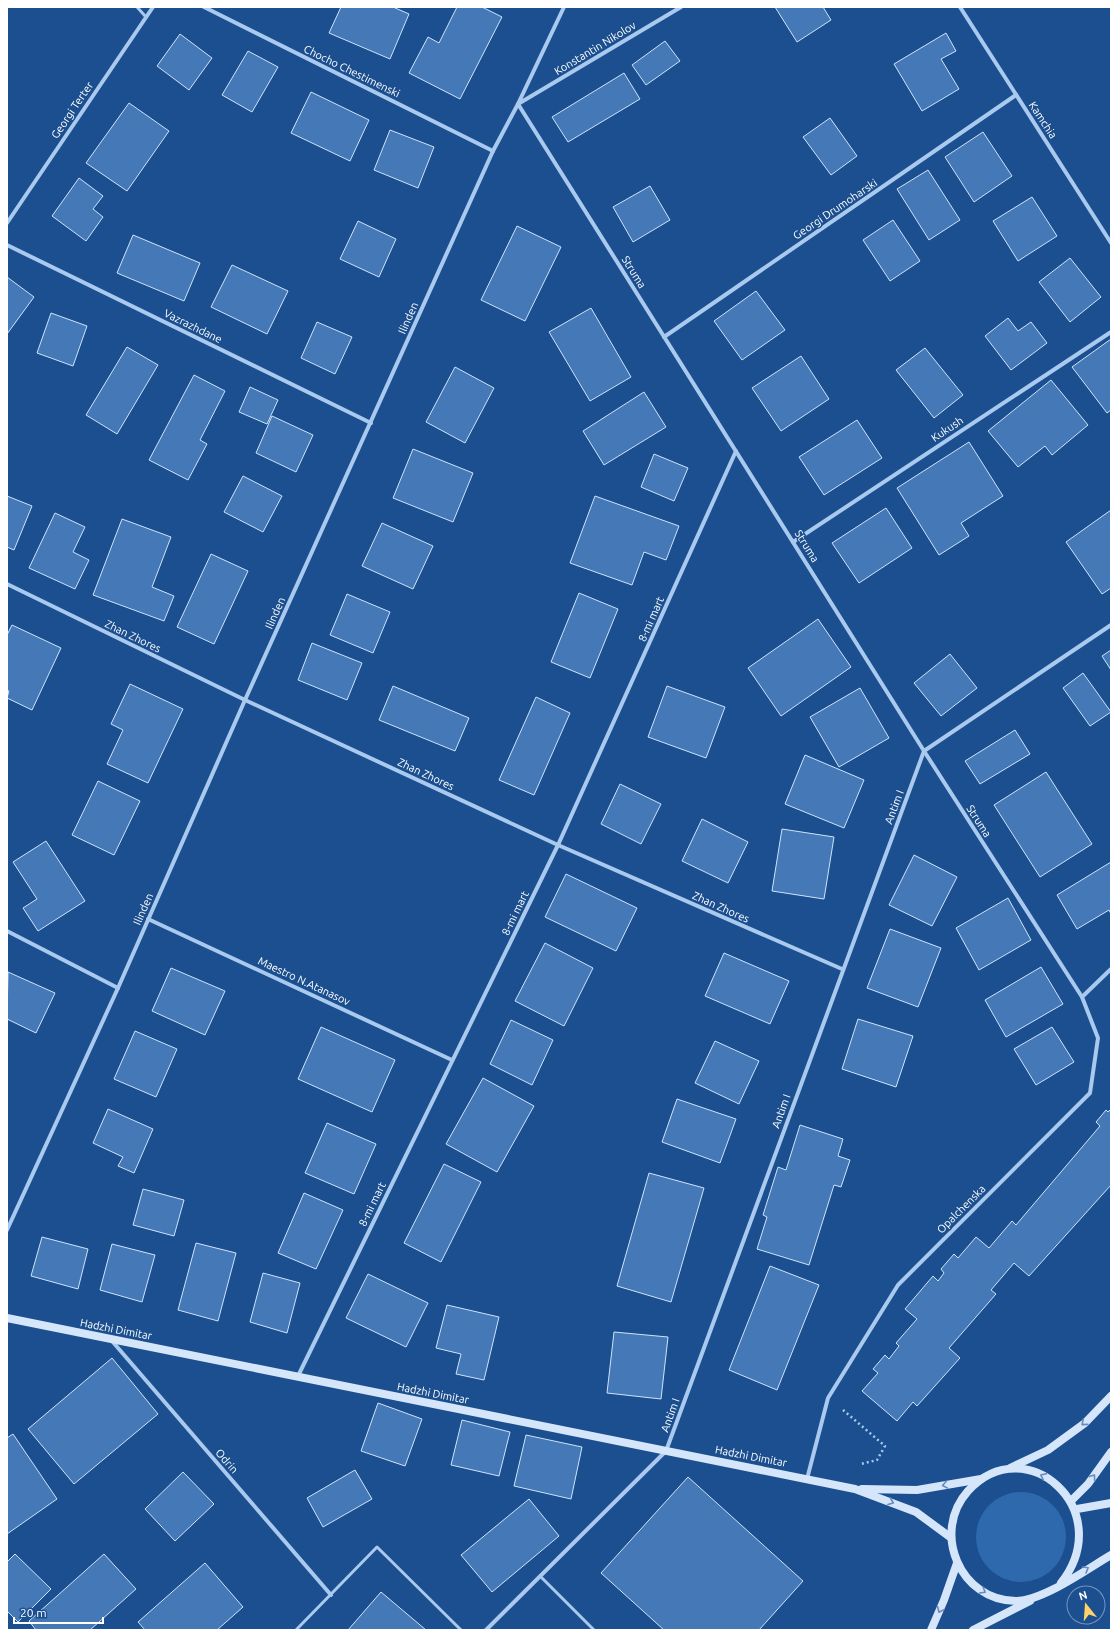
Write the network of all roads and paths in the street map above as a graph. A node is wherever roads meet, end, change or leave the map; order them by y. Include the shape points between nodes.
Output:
1 (137, 7) edge
2 (152, 7) edge
3 (204, 7) edge
4 (564, 7) edge
5 (681, 7) edge
6 (960, 7) edge
7 (146, 17) junction
8 (1016, 95) junction
9 (518, 104) junction
10 (493, 150) junction
11 (7, 223) edge
12 (1111, 243) edge
13 (7, 246) edge
14 (1111, 332) edge
15 (664, 337) junction
16 (371, 423) junction
17 (736, 452) junction
18 (793, 542) junction
19 (7, 584) edge
20 (1111, 625) edge
21 (245, 700) junction
22 (924, 751) junction
23 (558, 845) junction
24 (148, 919) junction
25 (7, 931) edge
26 (842, 969) junction
27 (1111, 969) edge
28 (118, 988) junction
29 (1082, 997) junction
30 (452, 1060) junction
31 (7, 1230) edge
32 (7, 1318) edge
33 (110, 1339) junction
34 (298, 1377) junction
35 (1111, 1396) edge
36 (828, 1398) junction
37 (666, 1451) junction
38 (1111, 1452) edge
39 (861, 1464) dead end
40 (1006, 1470) junction
41 (983, 1478) junction
42 (807, 1479) junction
43 (855, 1489) junction
44 (1072, 1500) junction
45 (1111, 1503) edge
46 (1077, 1509) junction
47 (950, 1537) junction
48 (1111, 1555) edge
49 (956, 1564) junction
50 (540, 1576) junction
51 (1061, 1583) junction
52 (1045, 1594) junction
53 (331, 1595) junction
54 (296, 1630) edge
55 (461, 1630) edge
56 (486, 1630) edge
57 (594, 1630) edge
58 (931, 1630) edge
59 (973, 1630) edge

1 - 7 lane
2 - 7 street, Georgi Terter
3 - 10 street, Chocho Chestimenski
4 - 9 street, Ilinden
5 - 9 street, Konstantin Nikolov
6 - 8 street, Kamchia
7 - 11 street, Georgi Terter
8 - 12 street, Kamchia
8 - 15 street, Georgi Drumoharski
9 - 10 street, Ilinden
9 - 15 street, Struma
10 - 16 street, Ilinden
13 - 16 street, Vazrazhdane
14 - 18 street, Kukush
15 - 17 street, Struma
16 - 21 street, Ilinden
17 - 18 street, Struma
17 - 23 street, 8-mi mart
18 - 22 street, Struma
19 - 21 street, Zhan Zhores
20 - 22 street
21 - 23 street, Zhan Zhores
21 - 24 street, Ilinden
22 - 26 street, Antim I
22 - 29 street, Struma
23 - 26 street, Zhan Zhores
23 - 30 street, 8-mi mart
24 - 28 street, Ilinden
24 - 30 street, Maestro N.Atanasov
25 - 28 street
26 - 37 street, Antim I
27 - 29 street
28 - 31 street, Ilinden
29 - 36 street, Opalchenska via 1098,1038 1090,1093 898,1285
30 - 34 street, 8-mi mart
32 - 33 street, Hadzhi Dimitar
33 - 34 street, Hadzhi Dimitar
33 - 53 street, Odrin
34 - 37 street, Hadzhi Dimitar
35 -> 40 street via 1085,1423 1048,1450
36 - 39 path via 885,1446 877,1460
36 - 42 street, Opalchenska
37 - 42 street, Hadzhi Dimitar
37 - 50 street, Antim I
44 -> 38 street via 1088,1484
40 - 41 street
44 -> 40 street via 1046,1476 1032,1471
41 -> 43 street via 918,1490
41 - 47 street via 972,1486 956,1508
42 - 43 street, Hadzhi Dimitar
43 -> 47 street via 916,1512
44 - 46 street
45 - 46 street
46 - 51 street via 1081,1520 1081,1548 1077,1561
47 - 49 street
51 -> 48 street
49 -> 52 street via 966,1578 982,1592 1000,1599 1016,1601
49 -> 58 street
50 - 56 street, Antim I
50 - 57 lane
51 - 52 street
52 - 59 street
53 - 54 lane
53 - 55 lane via 377,1547

